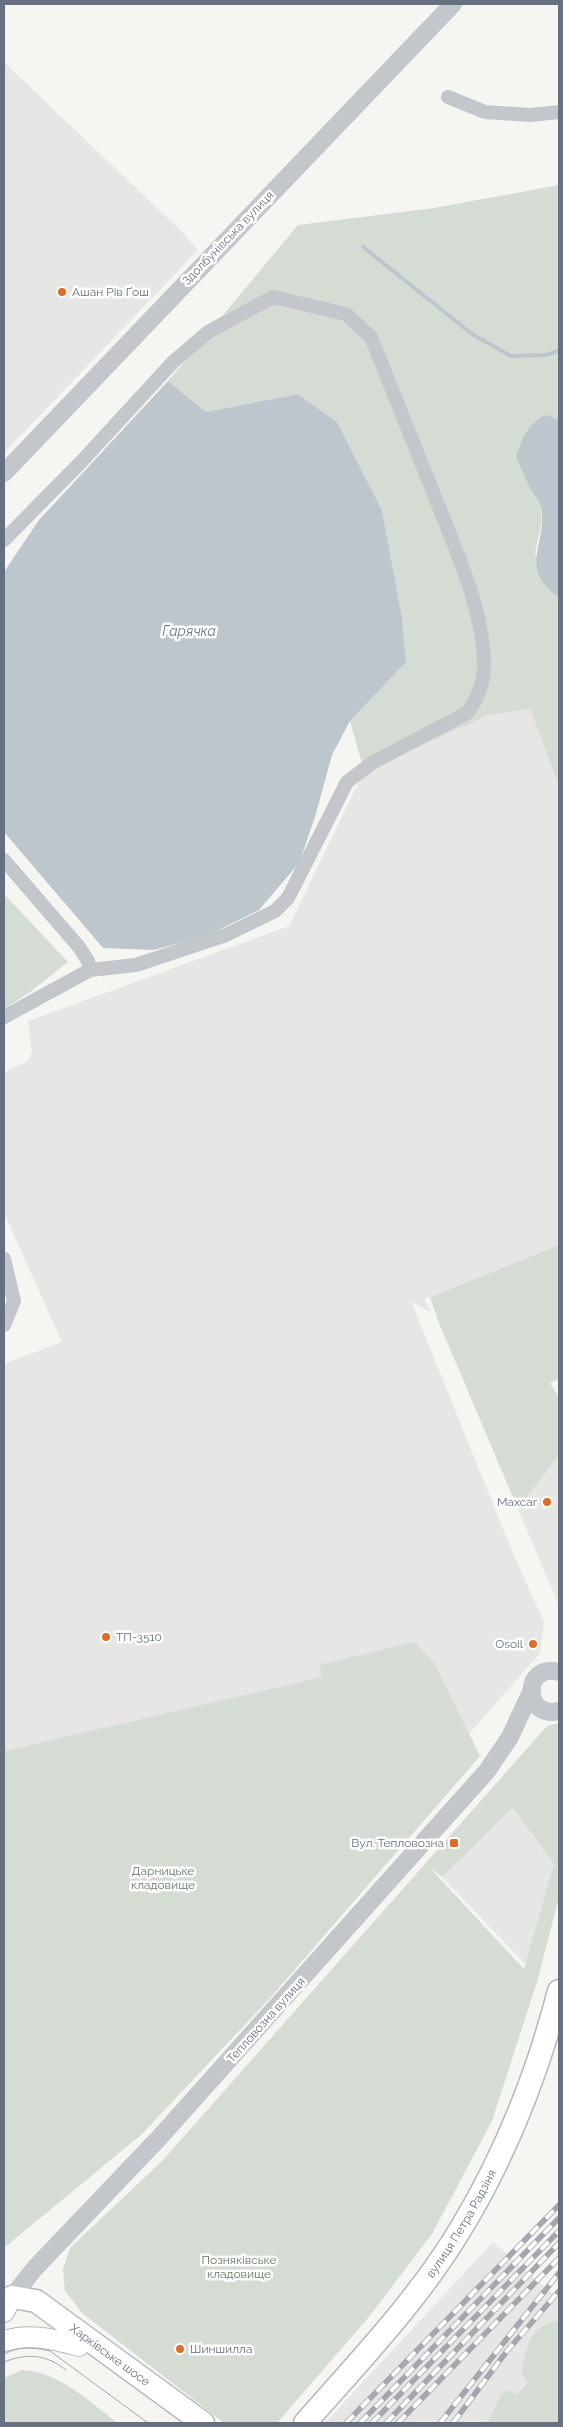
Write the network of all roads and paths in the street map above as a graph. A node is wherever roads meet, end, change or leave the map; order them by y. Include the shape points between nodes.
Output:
1 (453, 4) edge
2 (448, 97) dead end
3 (559, 112) edge
4 (4, 473) edge
5 (4, 540) edge
6 (4, 860) edge
7 (90, 970) junction
8 (4, 1018) edge
9 (4, 1259) edge
10 (4, 1325) edge
11 (559, 1656) edge
12 (559, 1672) edge
13 (539, 1675) junction
14 (531, 1692) junction
15 (557, 1711) edge
16 (510, 1737) junction
17 (559, 1991) edge
18 (6, 2301) edge
19 (4, 2341) edge
20 (79, 2346) junction
21 (178, 2423) edge
22 (203, 2423) edge
23 (305, 2423) edge

1 - 4 street, Здолбунівська вулиця
2 - 3 street via 485,112 530,115
5 - 7 street via 173,362 208,332 273,297 346,314 371,337 452,539 476,612 484,668 476,701 467,713 372,762 347,782 288,898 275,911 226,935 145,962
6 - 7 street via 79,947
7 - 8 street
9 - 10 street via 14,1301
11 - 13 street
12 - 13 street via 552,1670
13 - 14 street, Тепловозна вулиця
14 - 15 street via 537,1706
14 - 16 street, Тепловозна вулиця
15 - 16 street, Тепловозна вулиця via 528,1722
16 - 18 street, Тепловозна вулиця via 487,1771 440,1826 160,2138
17 - 23 main road, вулиця Петра Радзіня via 519,2112 463,2226 407,2306
18 - 20 main road, Харківське шосе
18 - 22 main road, Харківське шосе via 36,2301
19 - 20 main road via 38,2337
20 - 21 main road, Харківське шосе

